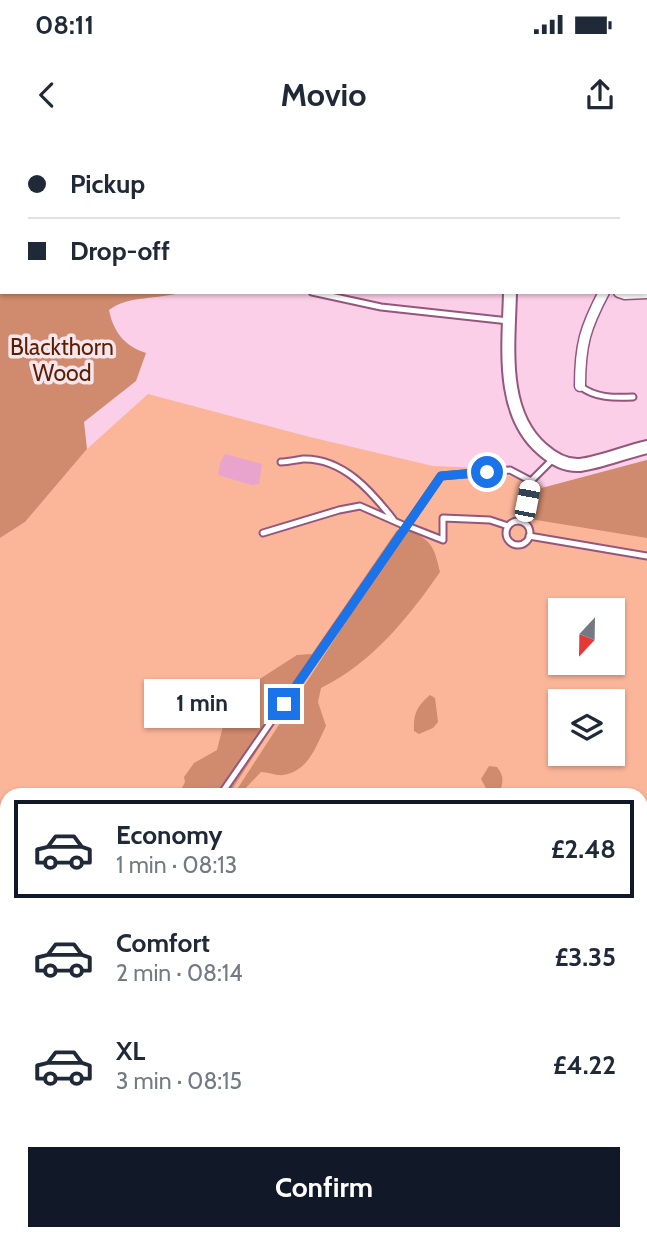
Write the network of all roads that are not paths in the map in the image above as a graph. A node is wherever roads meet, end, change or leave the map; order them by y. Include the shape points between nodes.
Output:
1 (321, 294) edge
2 (510, 294) edge
3 (603, 294) edge
4 (509, 321) junction
5 (580, 386) joint
6 (634, 397) dead end
7 (647, 446) edge
8 (553, 459) junction
9 (281, 462) dead end
10 (531, 481) junction
11 (395, 522) junction
12 (523, 522) junction
13 (402, 525) dead end
14 (508, 526) junction
15 (410, 527) dead end
16 (263, 533) dead end
17 (529, 536) junction
18 (647, 556) edge
19 (224, 788) edge

1 - 4 lane via 381,307
2 - 4 street
3 - 5 street via 587,326 580,355
4 - 8 street via 516,413 534,443
5 - 6 lane via 590,394
7 - 8 street via 578,465
8 - 10 lane
9 - 11 lane via 303,459 342,469
10 - 12 lane
10 - 19 lane via 510,470 441,476
11 - 13 lane
11 - 16 lane via 360,506
12 - 14 lane
12 - 17 lane
14 - 15 lane via 490,520 443,519 443,540
14 - 17 lane via 506,533 513,543 521,544
17 - 18 lane

